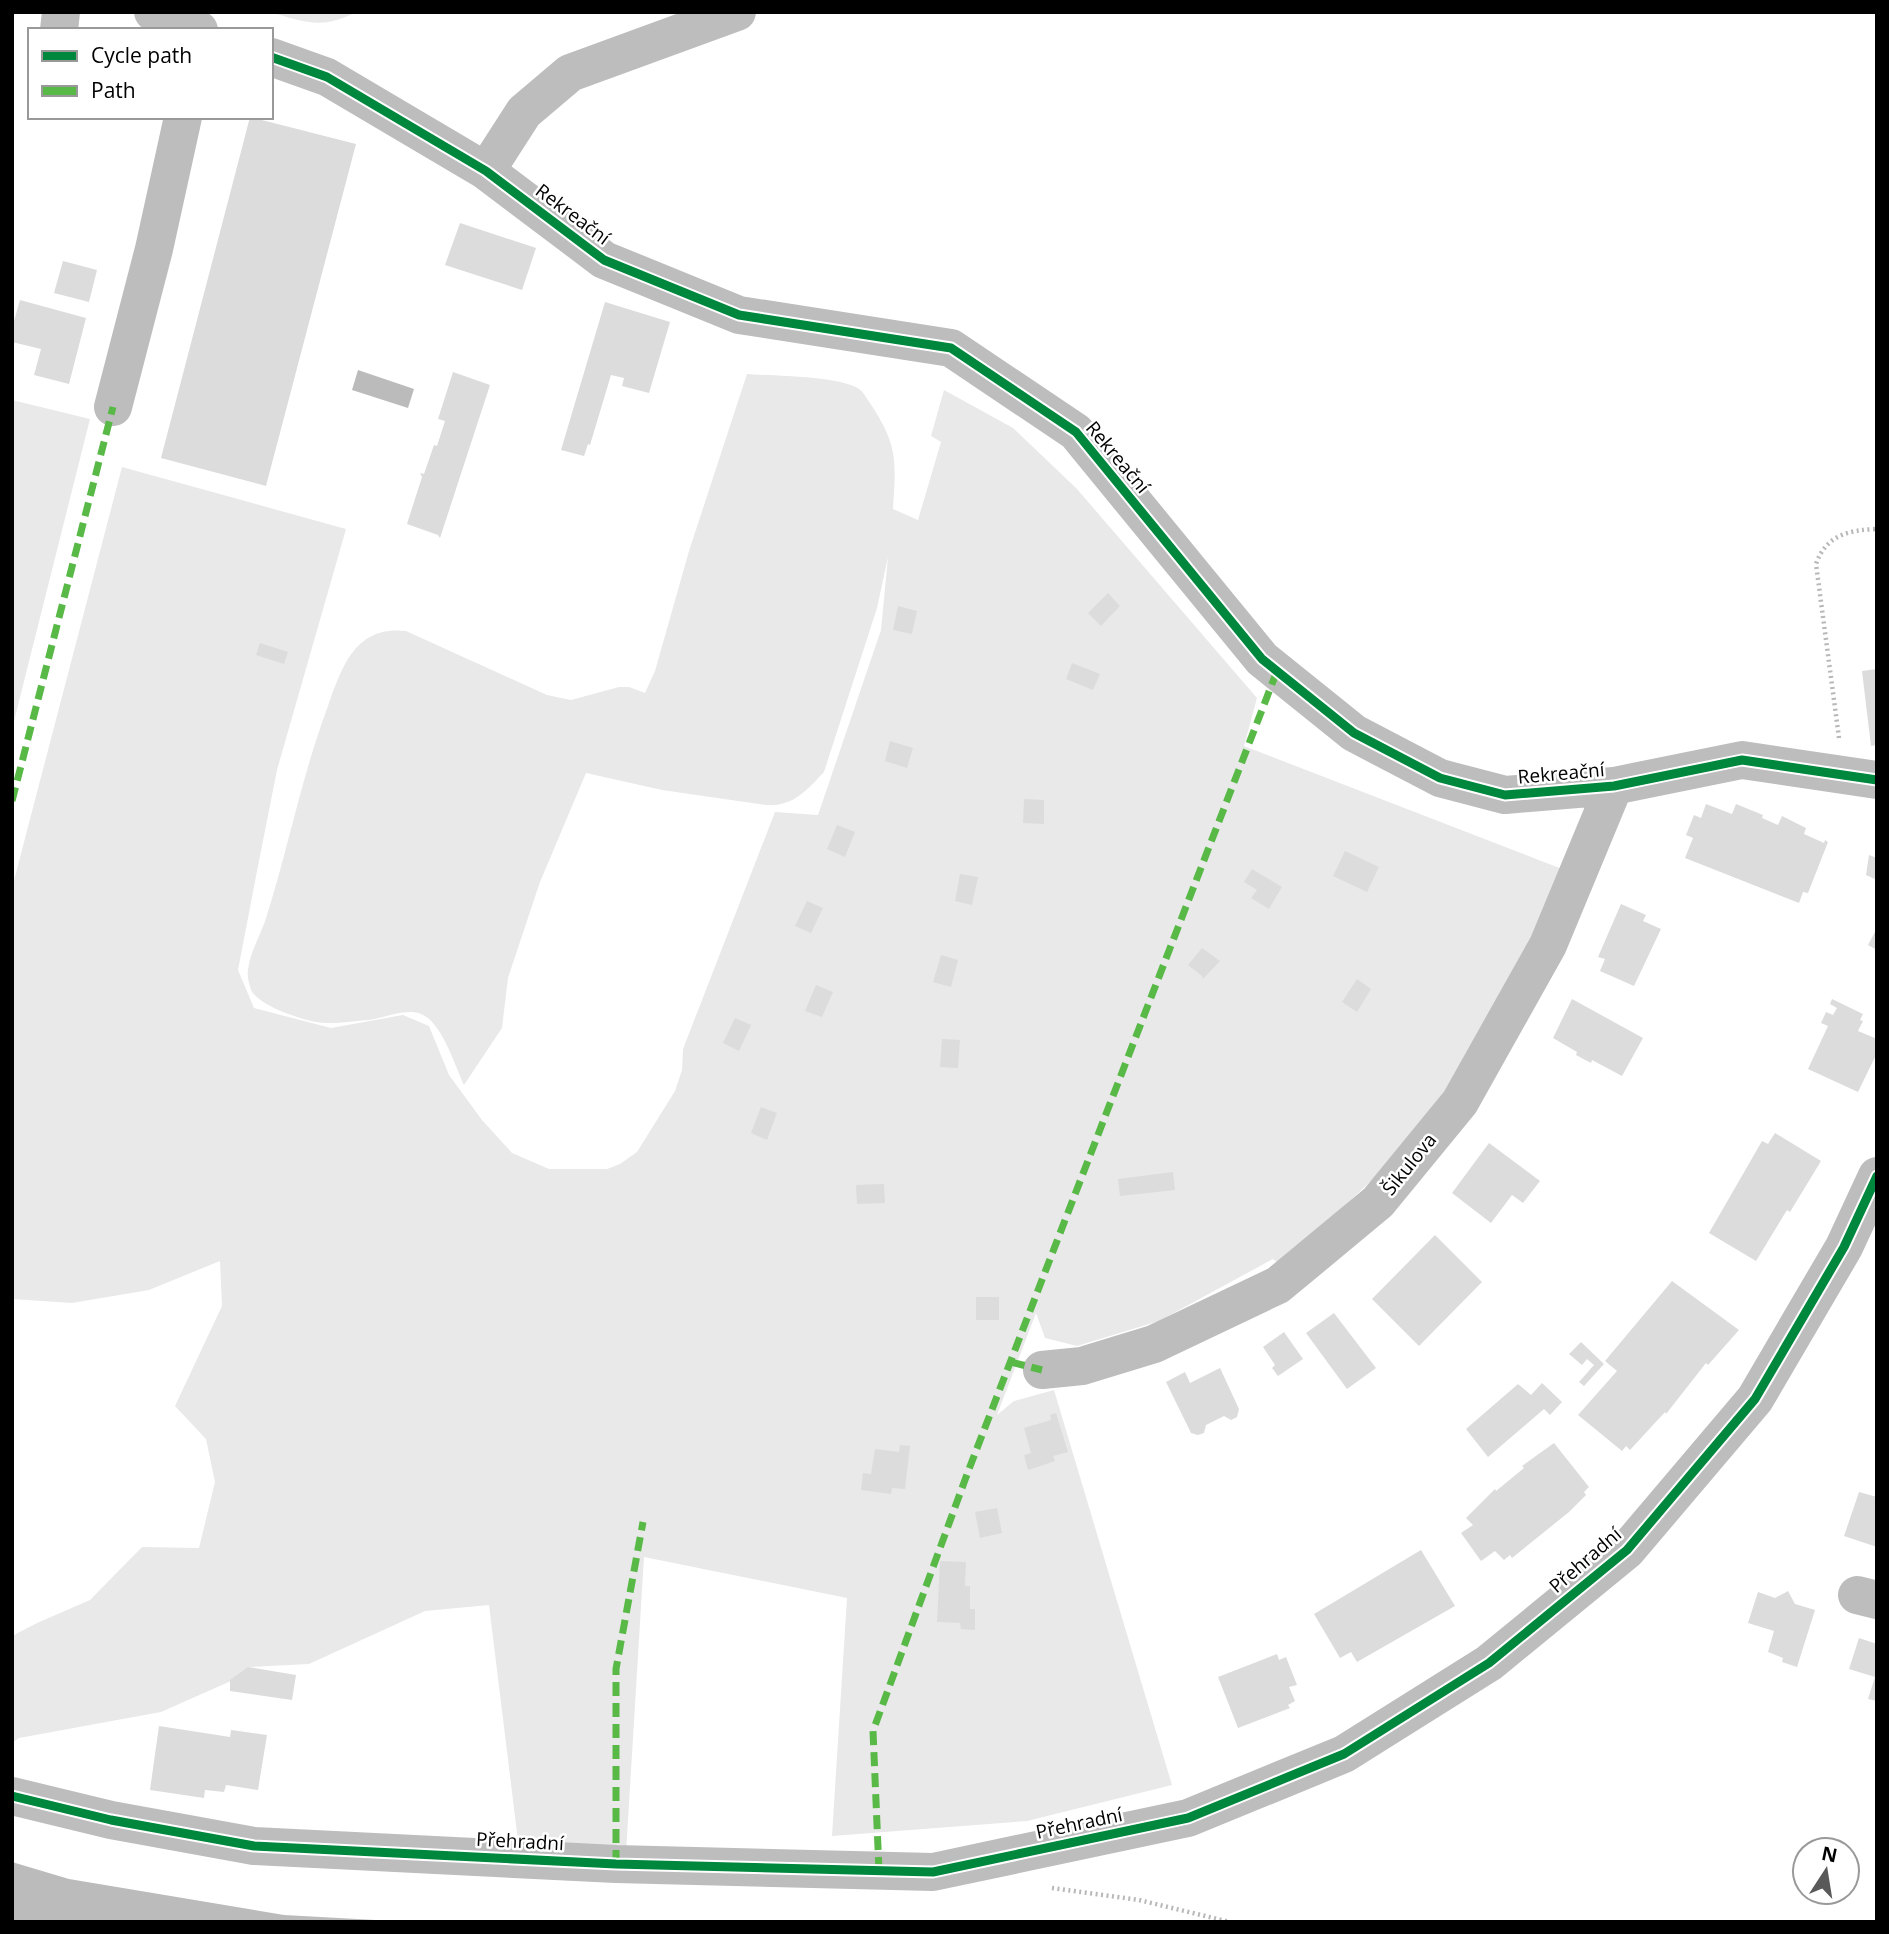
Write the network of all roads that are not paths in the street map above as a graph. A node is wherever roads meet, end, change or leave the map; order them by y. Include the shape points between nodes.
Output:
1 (153, 12) edge
2 (737, 12) edge
3 (194, 28) edge
4 (273, 58) edge
5 (183, 119) edge
6 (486, 170) junction
7 (113, 407) dead end
8 (1860, 777) edge
9 (1614, 786) junction
10 (1877, 1176) edge
11 (1042, 1370) dead end
12 (12, 1796) edge

1 - 3 street
2 - 6 street via 570,73 524,112
4 - 6 street, Rekreační via 327,77
5 - 7 street
6 - 9 street, Rekreační via 604,260 739,315 951,348 1076,432 1262,659 1354,733 1440,778 1505,795
8 - 9 street, Rekreační via 1742,761
9 - 11 street, Šikulova via 1548,945 1460,1102 1378,1202 1278,1285 1154,1344 1082,1366
10 - 12 street, Přehradní via 1844,1247 1755,1399 1628,1550 1489,1663 1344,1754 1188,1818 933,1872 616,1864 254,1846

